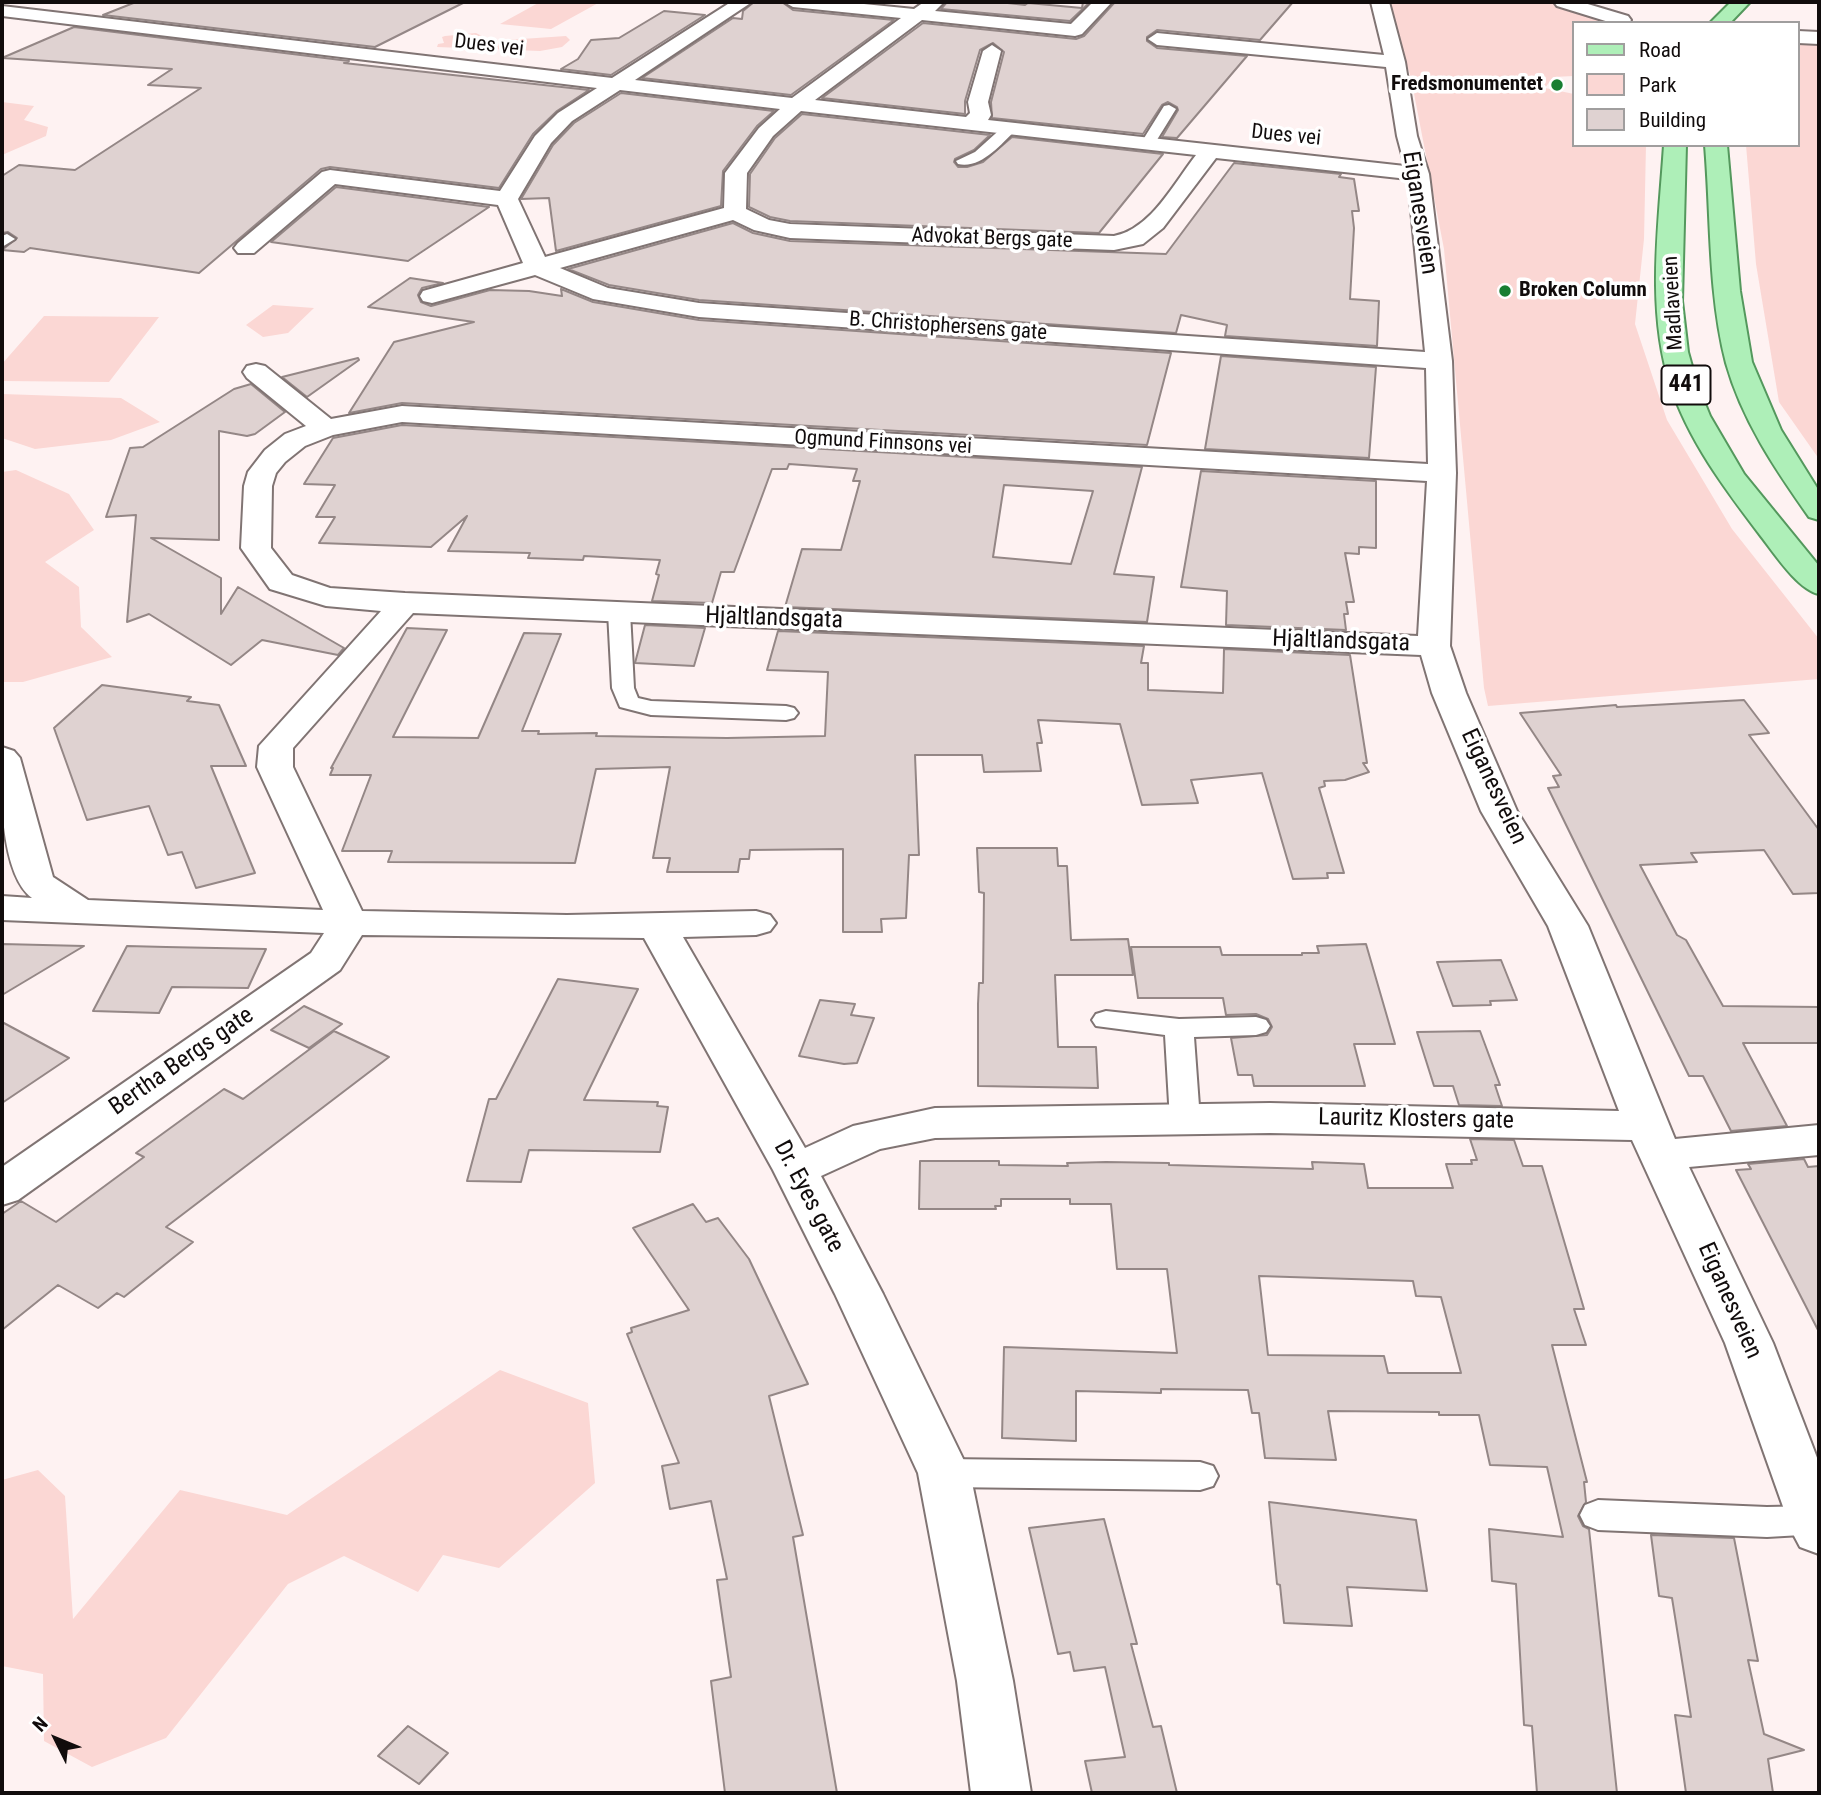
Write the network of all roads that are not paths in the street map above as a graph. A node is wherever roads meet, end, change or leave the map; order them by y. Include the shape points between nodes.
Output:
1 (743, 2) edge
2 (793, 2) edge
3 (935, 2) edge
4 (1103, 2) edge
5 (1380, 2) edge
6 (1563, 2) edge
7 (1741, 2) edge
8 (2, 11) edge
9 (918, 14) junction
10 (1622, 20) dead end
11 (1721, 21) edge
12 (1800, 37) edge
13 (1819, 38) edge
14 (1157, 39) dead end
15 (992, 51) dead end
16 (1395, 62) junction
17 (615, 84) junction
18 (797, 104) junction
19 (1169, 109) dead end
20 (971, 123) junction
21 (1010, 128) junction
22 (1148, 143) junction
23 (1675, 147) edge
24 (1716, 147) edge
25 (1210, 151) junction
26 (963, 160) dead end
27 (1418, 174) junction
28 (508, 199) junction
29 (735, 212) junction
30 (246, 248) dead end
31 (537, 267) junction
32 (432, 296) dead end
33 (1439, 362) junction
34 (256, 372) dead end
35 (326, 428) junction
36 (295, 440) joint
37 (1442, 473) junction
38 (1819, 511) edge
39 (1819, 585) edge
40 (405, 603) junction
41 (619, 612) junction
42 (1434, 646) junction
43 (786, 713) dead end
44 (2, 758) edge
45 (2, 908) edge
46 (79, 911) junction
47 (756, 923) dead end
48 (349, 924) junction
49 (658, 928) junction
50 (1106, 1020) dead end
51 (1256, 1026) dead end
52 (1179, 1028) junction
53 (1185, 1120) junction
54 (1819, 1140) edge
55 (1654, 1141) junction
56 (795, 1170) junction
57 (2, 1189) edge
58 (944, 1473) junction
59 (1200, 1476) dead end
60 (1598, 1515) dead end
61 (1817, 1527) edge
62 (1001, 1793) edge

1 - 17 street
2 - 9 street
3 - 9 street
4 - 9 street via 1075,30
5 - 16 street, Eiganesveien
6 - 10 street
7 - 11 main road
8 - 17 street, Dues vei
9 - 18 street
12 - 13 street
14 - 16 street
15 - 20 street via 978,102 981,115
16 - 27 street, Eiganesveien
17 - 18 street, Dues vei
17 - 28 street via 565,117 542,140
18 - 20 street, Dues vei
18 - 29 street via 766,132 736,173
19 - 22 lane
20 - 21 street, Dues vei
21 - 22 street, Dues vei
21 - 26 lane via 980,155
22 - 25 street, Dues vei
23 - 39 main road, Madlaveien / 441 via 1670,313 1676,355 1690,399 1720,459 1762,521
24 - 38 main road, 441 via 1735,340 1752,398 1795,478
25 - 27 street, Dues vei
25 - 29 street, Advokat Bergs gate via 1155,223 1135,239 1114,243 790,231
27 - 33 street, Eiganesveien
28 - 30 street via 330,177
28 - 31 street
29 - 31 street
31 - 32 street
31 - 33 street, B. Christophersens gate via 602,294 699,310
33 - 37 street, Eiganesveien
34 - 35 street
35 - 36 street, Ogmund Finnsons vei
35 - 37 street, Ogmund Finnsons vei via 402,414
36 - 40 street, Hjaltlandsgata via 262,472 256,548 281,582 326,597
37 - 42 street, Eiganesveien
40 - 41 street, Hjaltlandsgata
40 - 48 street via 276,746 275,767
41 - 42 street, Hjaltlandsgata
41 - 43 lane via 628,702 651,708
42 - 55 street, Eiganesveien via 1499,811 1568,926
44 - 46 street via 35,883
45 - 46 street
46 - 48 street
47 - 49 street
48 - 49 street
48 - 57 street, Bertha Bergs gate via 326,961
49 - 56 street, Dr. Eyes gate
50 - 52 lane
51 - 52 lane
52 - 53 lane
53 - 55 street, Lauritz Klosters gate via 1470,1121
53 - 56 street, Lauritz Klosters gate via 935,1123 869,1136
54 - 55 street, Lauritz Klosters gate
55 - 61 street, Eiganesveien via 1749,1343
56 - 58 street, Dr. Eyes gate
58 - 59 lane
58 - 62 street, Dr. Eyes gate via 985,1681
60 - 61 lane, Eiganesveien

